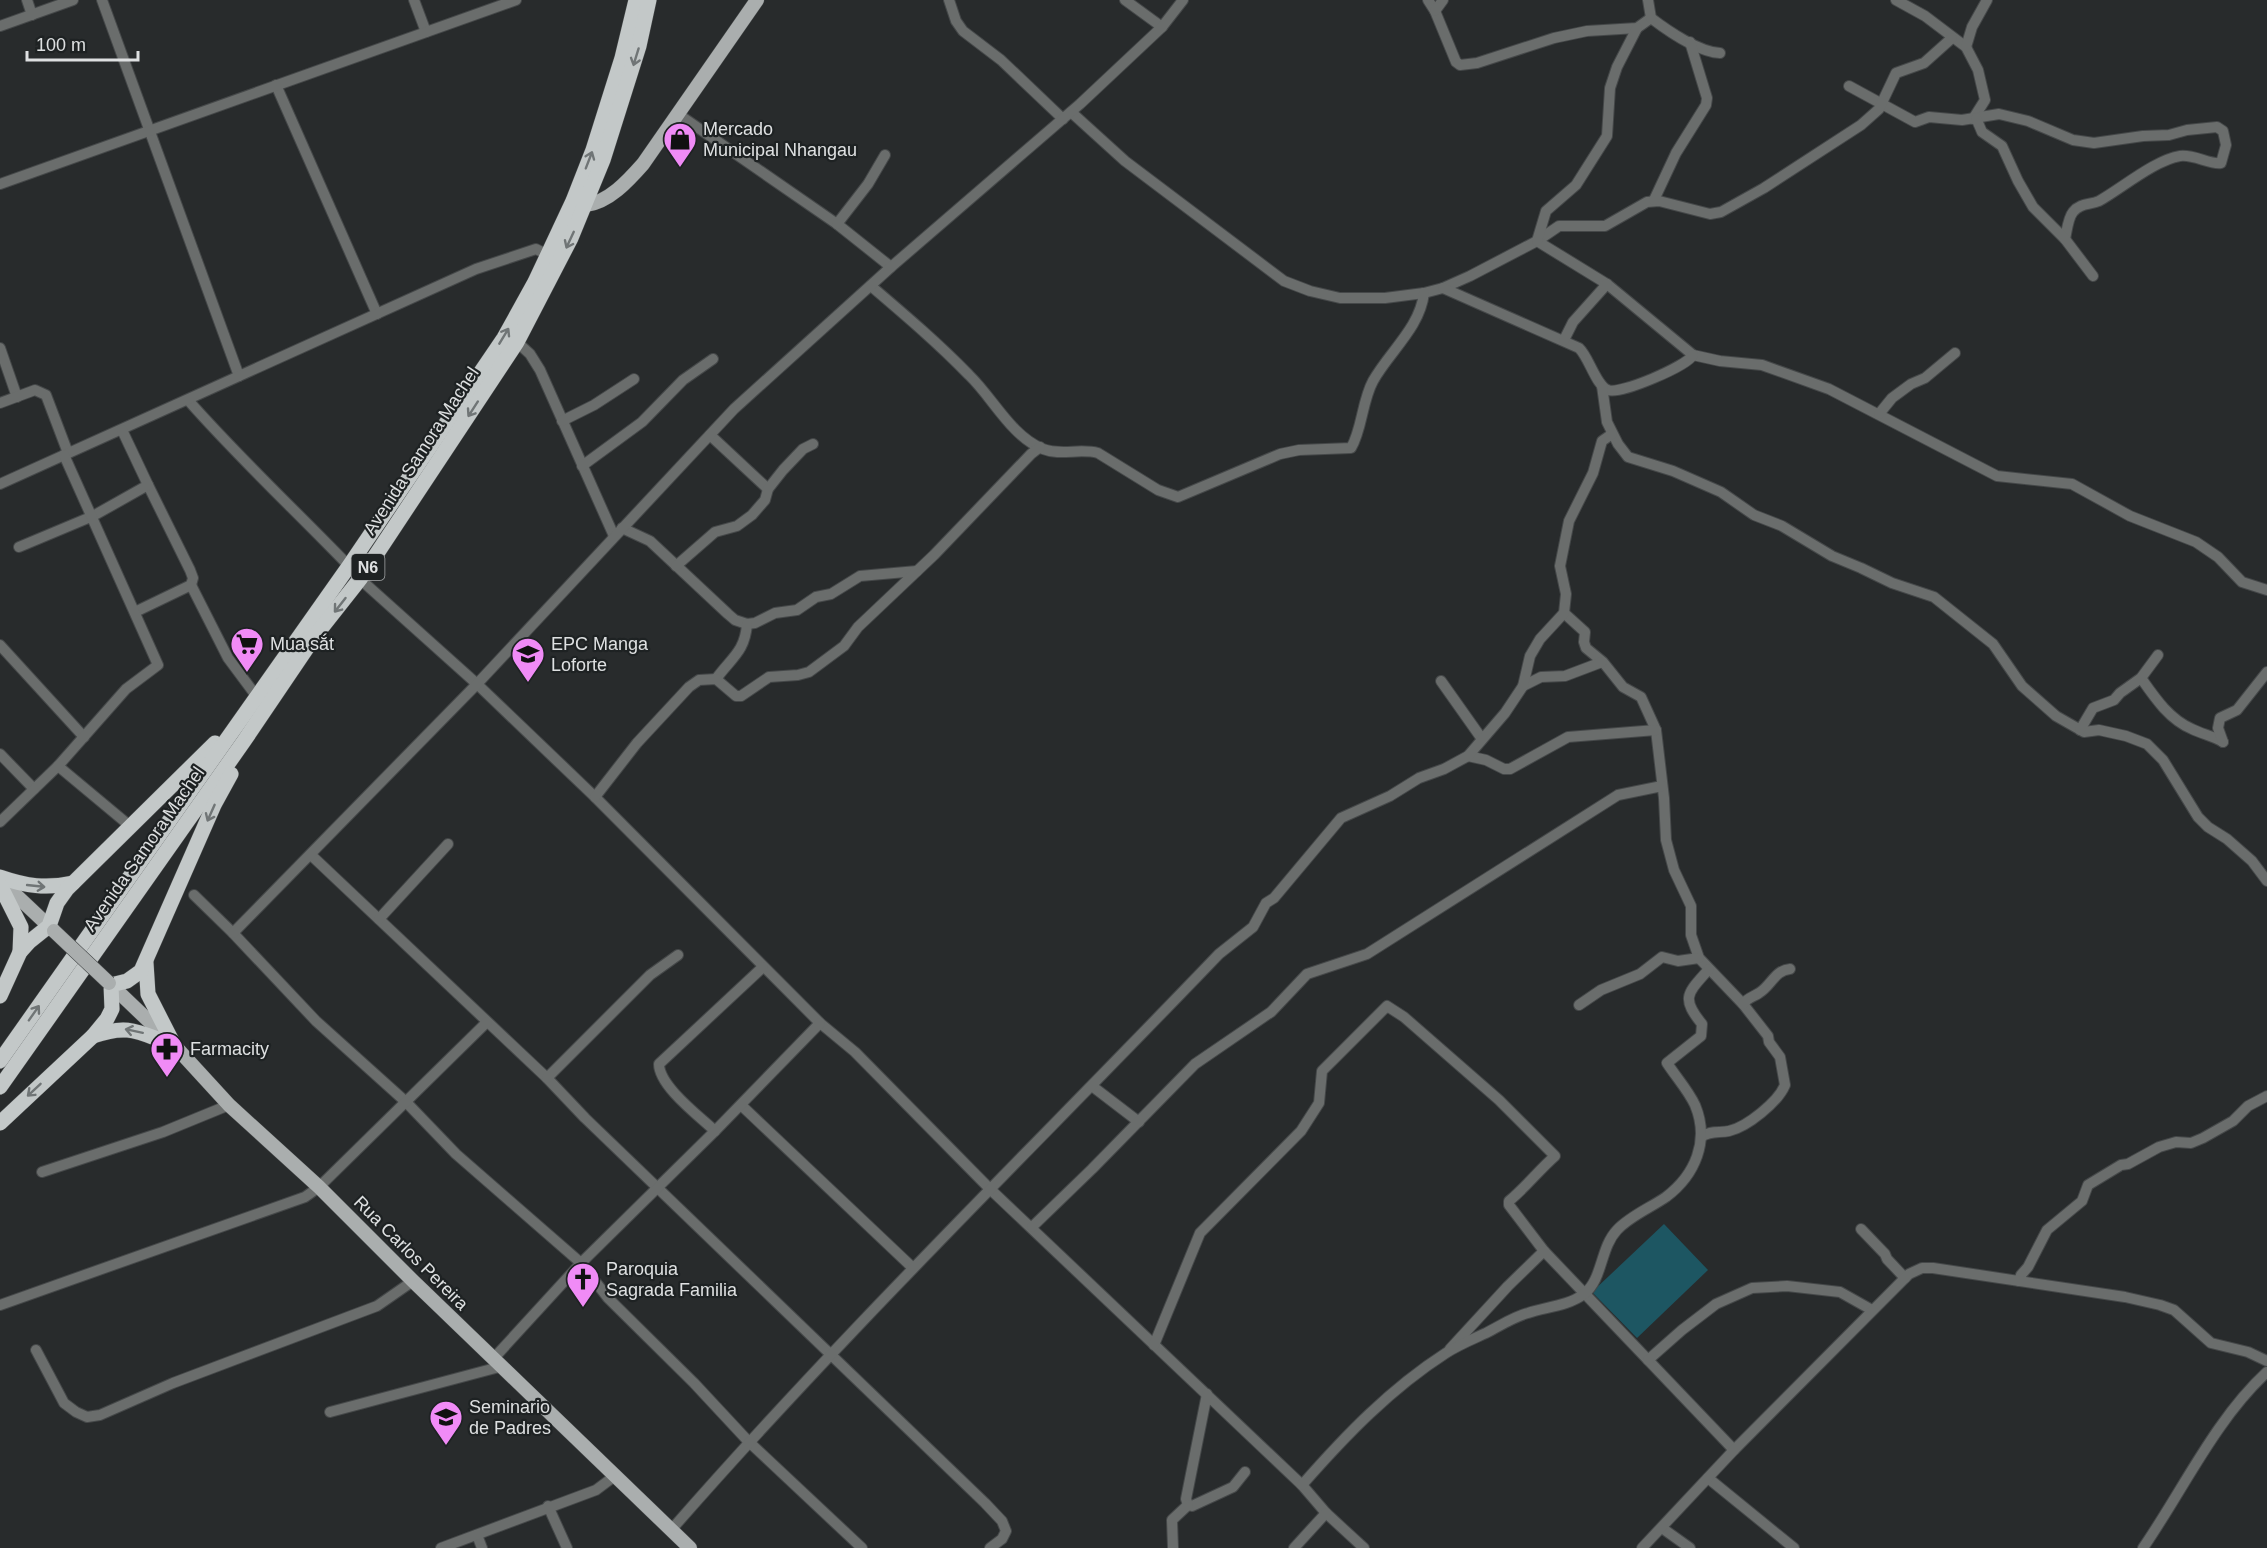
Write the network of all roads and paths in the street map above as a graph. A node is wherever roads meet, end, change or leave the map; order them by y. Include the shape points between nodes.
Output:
1 (27, 0) edge
2 (73, 0) edge
3 (102, 0) edge
4 (414, 0) edge
5 (516, 0) edge
6 (636, 0) edge
7 (649, 0) edge
8 (757, 0) edge
9 (949, 0) edge
10 (1125, 0) edge
11 (1183, 0) edge
12 (1428, 0) edge
13 (1443, 0) edge
14 (1648, 0) edge
15 (1896, 0) edge
16 (1987, 0) edge
17 (487, 5) edge
18 (1435, 11) junction
19 (32, 15) junction
20 (1651, 18) junction
21 (0, 26) edge
22 (1162, 27) junction
23 (1636, 28) junction
24 (426, 32) junction
25 (1952, 38) junction
26 (1690, 42) junction
27 (1966, 47) junction
28 (1720, 52) dead end
29 (276, 85) junction
30 (1849, 86) dead end
31 (1883, 103) junction
32 (678, 114) junction
33 (1067, 115) junction
34 (1975, 119) junction
35 (149, 130) junction
36 (885, 155) dead end
37 (0, 184) edge
38 (1654, 200) junction
39 (586, 206) junction
40 (837, 224) junction
41 (2065, 239) junction
42 (1537, 241) junction
43 (548, 255) junction
44 (891, 267) junction
45 (2093, 276) dead end
46 (1607, 284) junction
47 (872, 286) junction
48 (1443, 288) junction
49 (1424, 293) junction
50 (376, 314) junction
51 (1564, 340) junction
52 (517, 342) junction
53 (0, 348) edge
54 (1955, 353) dead end
55 (1693, 355) junction
56 (713, 359) dead end
57 (239, 376) junction
58 (634, 379) dead end
59 (1602, 386) junction
60 (17, 397) junction
61 (188, 400) junction
62 (0, 403) edge
63 (1879, 414) junction
64 (562, 421) junction
65 (122, 430) junction
66 (1612, 434) junction
67 (710, 435) junction
68 (813, 444) dead end
69 (1040, 447) junction
70 (66, 454) junction
71 (582, 466) junction
72 (0, 484) edge
73 (148, 485) junction
74 (768, 489) junction
75 (93, 516) junction
76 (618, 532) junction
77 (20, 547) dead end
78 (349, 566) junction
79 (676, 566) junction
80 (917, 571) junction
81 (360, 579) junction
82 (191, 585) junction
83 (2267, 590) edge
84 (135, 612) junction
85 (1564, 613) junction
86 (747, 624) junction
87 (0, 645) edge
88 (2158, 656) dead end
89 (1602, 662) junction
90 (2267, 672) edge
91 (2141, 678) junction
92 (716, 679) junction
93 (1441, 681) dead end
94 (477, 684) junction
95 (1522, 686) junction
96 (257, 697) junction
97 (243, 716) junction
98 (1656, 730) junction
99 (2079, 730) junction
100 (84, 737) junction
101 (1482, 739) junction
102 (244, 741) junction
103 (0, 754) edge
104 (1468, 756) junction
105 (58, 766) junction
106 (1662, 786) junction
107 (34, 789) junction
108 (595, 797) junction
109 (0, 822) edge
110 (130, 826) junction
111 (448, 844) dead end
112 (311, 855) junction
113 (0, 879) edge
114 (2267, 881) edge
115 (73, 882) junction
116 (0, 885) edge
117 (194, 896) dead end
118 (379, 919) junction
119 (52, 929) junction
120 (233, 933) junction
121 (20, 952) junction
122 (678, 955) dead end
123 (1699, 958) junction
124 (146, 963) junction
125 (764, 967) junction
126 (1709, 969) junction
127 (1790, 969) dead end
128 (110, 984) junction
129 (0, 996) edge
130 (1743, 1004) junction
131 (1579, 1005) dead end
132 (488, 1022) junction
133 (820, 1023) junction
134 (93, 1036) junction
135 (174, 1045) junction
136 (0, 1061) edge
137 (547, 1078) junction
138 (1092, 1086) junction
139 (0, 1087) edge
140 (2267, 1096) edge
141 (406, 1102) junction
142 (229, 1104) junction
143 (741, 1105) junction
144 (1139, 1122) junction
145 (0, 1123) edge
146 (715, 1131) junction
147 (1701, 1137) junction
148 (42, 1172) dead end
149 (319, 1187) junction
150 (657, 1187) junction
151 (990, 1189) junction
152 (1032, 1227) junction
153 (1861, 1229) dead end
154 (1544, 1251) junction
155 (580, 1263) junction
156 (913, 1268) junction
157 (1905, 1278) junction
158 (413, 1281) junction
159 (2019, 1281) junction
160 (1583, 1294) junction
161 (0, 1305) edge
162 (1872, 1310) junction
163 (1154, 1345) junction
164 (36, 1350) dead end
165 (1448, 1352) junction
166 (830, 1354) junction
167 (1648, 1360) junction
168 (2267, 1361) edge
169 (498, 1362) junction
170 (2267, 1372) edge
171 (1207, 1394) junction
172 (330, 1412) dead end
173 (748, 1441) junction
174 (1734, 1450) junction
175 (1245, 1472) dead end
176 (616, 1475) junction
177 (1708, 1478) junction
178 (1302, 1485) junction
179 (1188, 1505) junction
180 (548, 1506) junction
181 (1326, 1513) junction
182 (1662, 1528) junction
183 (672, 1529) junction
184 (477, 1535) junction
185 (441, 1548) edge
186 (482, 1548) edge
187 (567, 1548) edge
188 (690, 1548) edge
189 (862, 1548) edge
190 (990, 1548) edge
191 (1173, 1548) edge
192 (1294, 1548) edge
193 (1364, 1548) edge
194 (1642, 1548) edge
195 (1690, 1548) edge
196 (1794, 1548) edge
197 (2143, 1548) edge

1 - 19 street
2 - 19 street
3 - 35 street
4 - 24 street
5 - 17 street
43 -> 6 highway, Avenida Samora Machel / N6 via 593,150
7 -> 39 highway, Avenida Samora Machel / N6 via 623,99
8 - 32 main road
9 - 33 street via 963,31
10 - 22 street
11 - 22 street
12 - 18 street
13 - 18 street
14 - 20 street
15 - 25 street via 1925,16
16 - 27 street
17 - 24 street
18 - 23 street via 1460,65 1562,36
19 - 21 street
20 - 23 street
20 - 26 street
22 - 33 street
23 - 42 street via 1611,88 1607,136 1576,185 1546,211
24 - 29 street
25 - 27 street
25 - 31 street via 1924,63 1896,73
26 - 28 street via 1704,50
26 - 38 street via 1706,105 1676,153
27 - 34 street via 1978,70 1984,100
29 - 35 street
29 - 50 street
30 - 31 street
31 - 34 street via 1915,122 1929,117
31 - 38 street via 1861,125 1721,212 1710,214
32 - 39 main road via 628,181 598,204
32 - 40 street
33 - 44 street
33 - 49 street via 1284,281 1340,297 1385,298
34 - 41 street via 1982,132 2002,146 2033,207
34 - 41 street via 2002,115 2073,140 2094,143 2217,127 2223,131 2226,145 2221,163 2184,155 2161,161 2100,200 2076,209
35 - 37 street
35 - 57 street
36 - 40 street
38 - 42 street via 1605,226 1559,226
39 -> 52 highway, Avenida Samora Machel / N6
40 - 44 street
41 - 45 street
42 - 46 street
42 - 48 street
43 - 50 street via 536,249 476,269
78 -> 43 highway, Avenida Samora Machel / N6 via 504,338
44 - 47 street
46 - 51 street via 1573,322
46 - 55 street
47 - 67 street
47 - 69 street via 926,332 1020,432
48 - 49 street
48 - 51 street
49 - 69 street via 1413,325 1372,382 1351,448 1280,454 1178,497 1158,490 1098,453
50 - 57 street
51 - 59 street via 1584,353
52 - 64 street via 540,370
52 -> 81 highway, Avenida Samora Machel / N6
53 - 60 street
54 - 63 street via 1892,398
55 - 59 street via 1688,362 1647,380 1613,391
55 - 63 street via 1773,368 1829,389
56 - 71 street via 683,380 642,422
57 - 61 street
58 - 64 street
59 - 66 street
60 - 62 street
60 - 70 street via 35,390 46,395
61 - 65 street
61 - 78 street via 235,453
63 - 83 street via 1997,476 2064,482 2083,489 2130,516 2196,542 2218,557 2242,582
64 - 71 street
65 - 70 street
65 - 73 street
66 - 85 street via 1602,441 1593,473 1569,521 1560,566 1566,594
66 - 99 street via 1632,459 1673,471 1721,492 1754,515 1782,526 1832,556 1892,584 1934,597 1993,644 2022,686 2038,701
67 - 74 street
67 - 76 street
68 - 74 street via 803,449
69 - 80 street
70 - 72 street
70 - 75 street
71 - 76 street
73 - 75 street
73 - 82 street via 190,570
74 - 79 street via 765,500 752,515 715,532
75 - 77 street
75 - 84 street
76 - 79 street via 650,541
76 - 94 street
78 - 96 highway, Avenida Samora Machel / N6
79 - 86 street via 735,620
80 - 86 street via 860,576 797,609
80 - 92 street via 858,627 844,646 809,672 769,677 741,696
81 - 94 street
81 -> 102 highway, Avenida Samora Machel / N6 via 315,636
82 - 84 street
82 - 96 street via 228,658
84 - 100 street via 158,665 126,689
85 - 89 street via 1585,632 1586,648
85 - 95 street via 1530,656
86 - 92 street via 743,646
87 - 100 street
88 - 91 street
89 - 95 street via 1565,676 1536,678
89 - 98 street via 1623,687 1641,697
90 - 91 street via 2237,710 2220,718 2218,728 2223,742 2166,712
91 - 99 street via 2111,702 2093,708
92 - 108 street via 699,680 689,687 637,743
93 - 101 street
94 - 108 street
94 - 112 street
95 - 101 street
96 - 97 highway, Avenida Samora Machel / N6
97 - 110 highway
136 -> 97 highway, Avenida Samora Machel / N6
98 - 104 street via 1568,737 1510,769
98 - 106 street
99 - 114 street via 2120,734 2147,744 2163,760 2198,817 2252,861
100 - 105 street
101 - 104 street
102 -> 124 highway
102 - 139 highway, Avenida Samora Machel / N6
103 - 107 street
104 - 138 street via 1341,818 1266,903 1253,927 1219,954
105 - 107 street
105 - 110 street
106 - 123 street via 1666,840 1674,870 1691,906 1692,935
106 - 144 street via 1618,795 1367,954 1307,974 1271,1012 1195,1064
107 - 109 street
108 - 125 street
110 - 115 highway
111 - 118 street
112 - 118 street
112 - 120 street
113 -> 115 highway via 46,888
113 - 119 main road, Rua Carlos Pereira
115 - 119 highway via 57,903
116 - 121 highway via 21,927
117 - 120 street
118 - 132 street
119 - 121 highway
119 - 128 main road, Rua Carlos Pereira, bridge
120 - 141 street via 316,1021
121 - 129 highway
122 - 137 street via 650,975
123 - 126 street
123 - 131 street via 1678,961 1662,957 1640,974 1601,990
124 - 128 highway via 136,977
124 - 135 highway via 148,993
125 - 133 street
125 - 146 street via 659,1064 664,1082
126 - 130 street
126 - 147 street via 1688,999 1702,1024 1701,1036 1667,1064 1695,1104
127 - 130 street via 1781,971
128 - 134 highway via 112,1009
128 - 135 main road, Rua Carlos Pereira
130 - 147 street via 1780,1057 1785,1085 1771,1105 1744,1125
132 - 137 street
132 - 141 street
133 - 143 street
133 - 151 street via 855,1052
135 -> 134 highway via 128,1029 112,1029
134 -> 145 highway
135 - 142 main road, Rua Carlos Pereira
137 - 150 street
138 - 144 street
138 - 151 street
140 - 159 street via 2204,1138 2159,1147 2088,1185 2082,1201 2047,1230
141 - 149 street
141 - 155 street via 456,1154
142 - 148 street via 164,1132
142 - 149 main road, Rua Carlos Pereira
143 - 146 street
143 - 156 street
144 - 152 street
146 - 150 street
147 - 160 street via 1688,1177 1617,1229 1606,1247 1596,1278
149 - 158 main road, Rua Carlos Pereira
149 - 161 street via 298,1200
150 - 155 street
150 - 166 street
151 - 152 street
151 - 156 street
152 - 163 street
153 - 157 street
154 - 160 street
154 - 163 street via 1509,1201 1555,1156 1499,1100 1387,1006 1322,1071 1319,1103 1301,1131 1200,1233
154 - 165 street
155 - 169 street
155 - 173 street via 608,1298
156 - 166 street
157 - 159 street via 1915,1270 1933,1268
157 - 162 street
158 - 164 street via 377,1306 173,1383 100,1415 87,1417 64,1403
158 - 169 main road, Rua Carlos Pereira
159 - 168 street via 2160,1305 2174,1310 2211,1343
160 - 165 street via 1553,1308 1521,1315
160 - 167 street
162 - 167 street via 1840,1292 1787,1286 1752,1288 1716,1304
162 - 174 street
163 - 171 street
165 - 178 street via 1378,1403
166 - 173 street
166 - 190 street via 1002,1521 1006,1531
167 - 174 street
169 - 172 street
169 - 176 main road, Rua Carlos Pereira
170 - 197 street via 2215,1435
171 - 178 street
171 - 179 street
173 - 183 street
173 - 189 street
174 - 177 street
175 - 179 street via 1236,1484
176 - 180 street via 596,1490
176 - 183 main road, Rua Carlos Pereira
177 - 182 street
177 - 196 street
178 - 181 street
179 - 191 street via 1172,1520
180 - 184 street
180 - 187 street
181 - 192 street
181 - 193 street
182 - 194 street
182 - 195 street
183 - 188 main road, Rua Carlos Pereira
184 - 185 street
184 - 186 street

